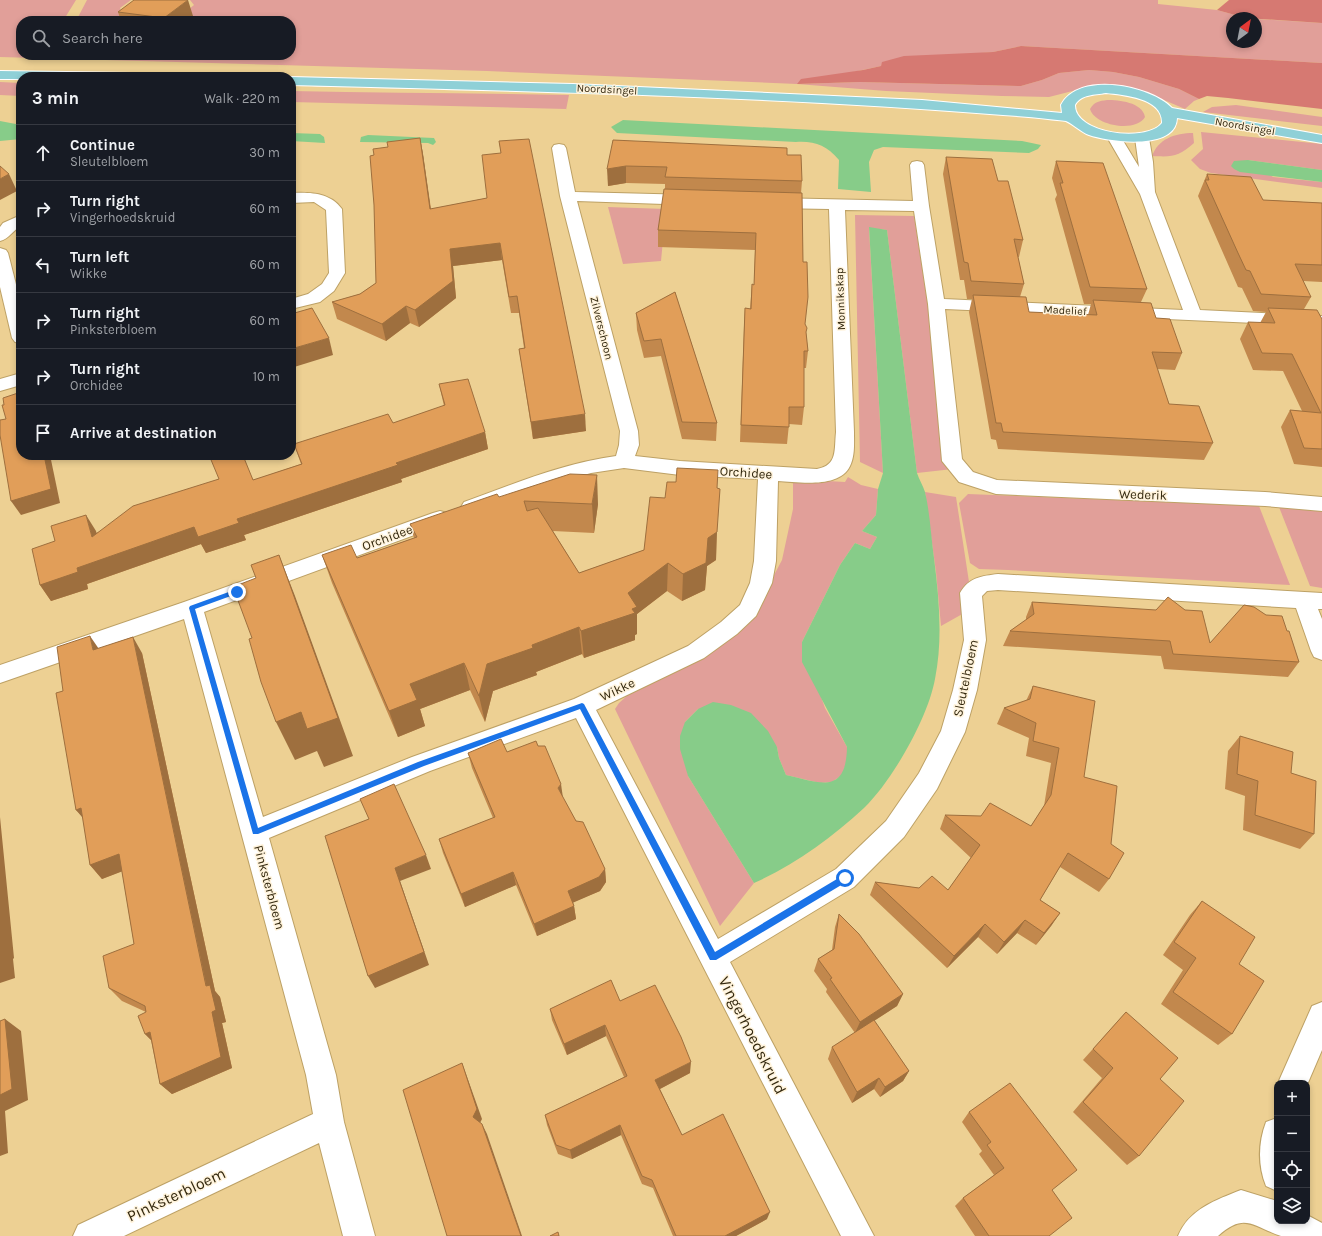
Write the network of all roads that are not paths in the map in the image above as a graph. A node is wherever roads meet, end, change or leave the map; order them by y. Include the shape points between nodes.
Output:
1 (0, 73) edge
2 (16, 74) edge
3 (296, 81) edge
4 (1068, 103) junction
5 (922, 104) junction
6 (1168, 112) junction
7 (1072, 118) junction
8 (1168, 127) junction
9 (1114, 137) junction
10 (1142, 138) junction
11 (1322, 139) edge
12 (559, 148) dead end
13 (917, 165) dead end
14 (1148, 194) junction
15 (568, 196) junction
16 (296, 198) edge
17 (710, 201) edge
18 (758, 202) edge
19 (837, 205) junction
20 (921, 206) junction
21 (16, 222) edge
22 (0, 236) edge
23 (0, 253) edge
24 (296, 303) edge
25 (936, 304) junction
26 (1194, 316) junction
27 (16, 318) edge
28 (1322, 321) edge
29 (16, 380) edge
30 (0, 385) edge
31 (624, 461) junction
32 (832, 473) joint
33 (768, 474) junction
34 (1322, 504) edge
35 (1313, 600) edge
36 (192, 608) junction
37 (1322, 651) edge
38 (0, 674) edge
39 (582, 706) junction
40 (255, 832) junction
41 (713, 958) junction
42 (1322, 1016) edge
43 (1294, 1080) edge
44 (329, 1122) junction
45 (1274, 1216) edge
46 (1291, 1224) edge
47 (89, 1236) edge
48 (359, 1236) edge
49 (858, 1236) edge
50 (1194, 1236) edge
51 (1313, 1236) edge

1 - 2 main road
3 - 5 main road, Noordsingel via 573,88
4 - 5 main road, Noordsingel
4 - 6 main road via 1086,91 1118,90 1157,102
4 - 7 main road via 1068,112
5 - 7 main road, Noordsingel
6 - 8 main road via 1171,119
6 - 11 main road, Noordsingel
7 - 9 main road via 1081,126
8 - 10 main road via 1163,132
8 - 11 main road, Noordsingel
9 - 10 main road
9 - 14 street
10 - 14 street
12 - 15 street, Zilverschoon
13 - 20 street
14 - 26 street
15 - 17 street
15 - 31 street, Zilverschoon via 629,431 629,445
16 - 24 street via 310,197 326,201 334,209 337,273 328,287 314,298
18 - 19 street
19 - 20 street
19 - 32 street, Monnikskap via 845,432 841,465
20 - 25 street
21 - 22 street
23 - 27 street
25 - 26 street, Madelief
25 - 34 street, Wederik via 952,461 966,477 996,487 1265,499
26 - 28 street, Madelief
29 - 30 street
31 - 33 street, Orchidee
31 - 36 street, Orchidee via 591,466 559,476
32 - 33 street, Orchidee via 817,476
33 - 39 street, Wikke via 765,561 761,583 748,610 729,628 696,652
35 - 37 street
35 - 41 street, Sleutelbloem via 998,582 981,584 971,593 974,640 965,690 953,732 928,781 895,829 845,878
36 - 38 street, Orchidee
36 - 40 street, Pinksterbloem
39 - 40 street, Wikke via 421,764
39 - 41 street, Vingerhoedskruid
40 - 44 street, Pinksterbloem via 321,1075
41 - 49 street, Vingerhoedskruid
42 - 43 street
44 - 47 street, Pinksterbloem
44 - 48 street, Pinksterbloem
45 - 50 street via 1241,1206 1218,1215
46 - 51 street

